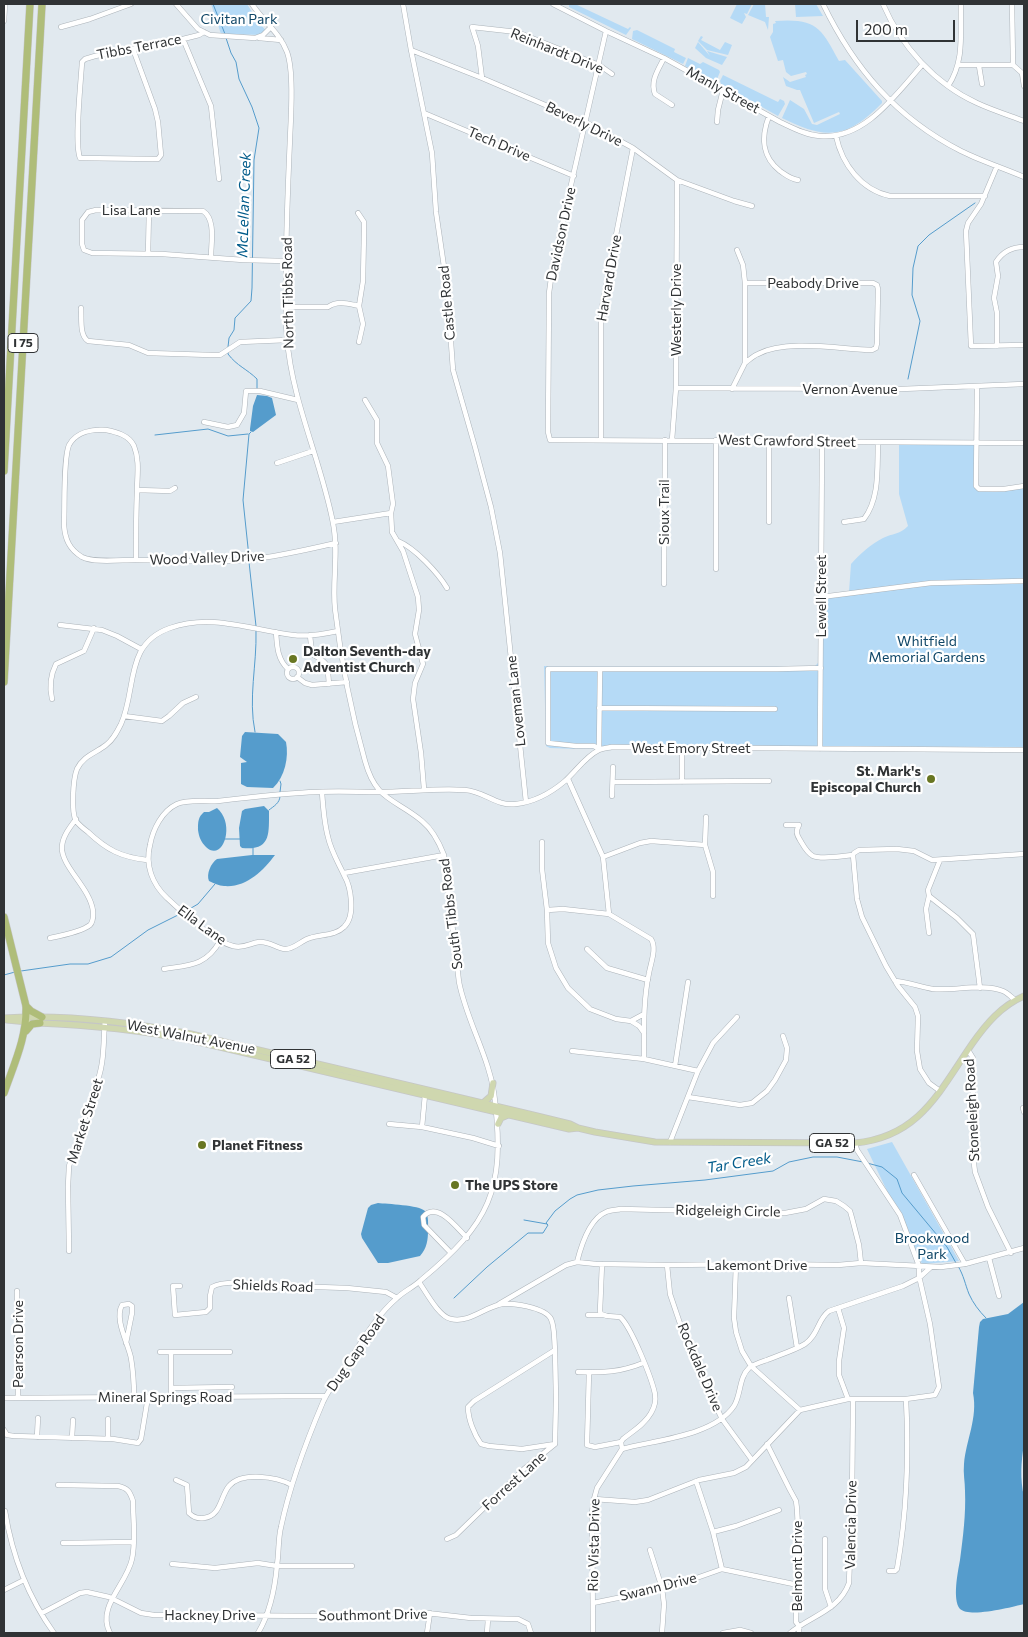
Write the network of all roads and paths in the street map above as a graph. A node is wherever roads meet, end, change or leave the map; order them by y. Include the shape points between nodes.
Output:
1 (5, 4) edge
2 (30, 4) edge
3 (42, 4) edge
4 (131, 4) edge
5 (176, 4) edge
6 (252, 4) edge
7 (403, 4) edge
8 (553, 4) edge
9 (823, 4) edge
10 (883, 4) edge
11 (961, 4) edge
12 (1012, 4) edge
13 (4, 21) edge
14 (61, 27) dead end
15 (270, 28) junction
16 (606, 31) junction
17 (204, 32) junction
18 (255, 38) junction
19 (183, 39) junction
20 (281, 40) junction
21 (133, 49) junction
22 (411, 50) junction
23 (664, 58) junction
24 (923, 64) junction
25 (598, 65) junction
26 (959, 65) junction
27 (1013, 65) junction
28 (979, 66) junction
29 (612, 74) dead end
30 (482, 78) junction
31 (982, 84) dead end
32 (948, 86) junction
33 (1024, 86) edge
34 (723, 90) junction
35 (890, 100) junction
36 (672, 105) dead end
37 (424, 113) junction
38 (769, 116) junction
39 (1024, 121) edge
40 (585, 122) junction
41 (717, 122) dead end
42 (836, 136) junction
43 (633, 148) junction
44 (997, 166) junction
45 (574, 176) junction
46 (1024, 177) edge
47 (219, 179) dead end
48 (677, 180) junction
49 (798, 180) dead end
50 (985, 196) junction
51 (752, 206) dead end
52 (149, 210) junction
53 (358, 213) dead end
54 (1024, 247) edge
55 (737, 250) dead end
56 (148, 254) junction
57 (211, 257) junction
58 (286, 261) junction
59 (745, 283) junction
60 (359, 306) junction
61 (286, 307) junction
62 (81, 308) dead end
63 (287, 340) junction
64 (359, 342) dead end
65 (1024, 345) edge
66 (997, 346) junction
67 (745, 363) junction
68 (1024, 384) edge
69 (977, 386) junction
70 (676, 388) junction
71 (732, 389) junction
72 (298, 400) junction
73 (365, 400) dead end
74 (204, 422) dead end
75 (550, 440) joint
76 (600, 440) junction
77 (664, 440) junction
78 (672, 440) junction
79 (716, 440) junction
80 (770, 442) junction
81 (822, 442) junction
82 (878, 443) junction
83 (1024, 443) edge
84 (976, 444) junction
85 (313, 451) junction
86 (277, 463) dead end
87 (4, 472) edge
88 (1024, 486) edge
89 (175, 488) dead end
90 (137, 490) junction
91 (390, 513) junction
92 (333, 522) junction
93 (769, 522) dead end
94 (844, 522) dead end
95 (398, 541) junction
96 (336, 543) junction
97 (136, 560) junction
98 (716, 569) dead end
99 (1024, 581) edge
100 (664, 584) dead end
101 (446, 588) dead end
102 (821, 597) junction
103 (505, 600) joint
104 (60, 625) dead end
105 (94, 628) junction
106 (338, 631) junction
107 (276, 632) junction
108 (310, 635) junction
109 (141, 649) junction
110 (821, 668) junction
111 (288, 669) junction
112 (600, 669) junction
113 (298, 677) junction
114 (4, 682) edge
115 (347, 682) junction
116 (329, 684) junction
117 (196, 697) dead end
118 (52, 699) dead end
119 (599, 708) junction
120 (775, 709) dead end
121 (124, 716) junction
122 (682, 748) junction
123 (599, 749) junction
124 (820, 749) junction
125 (1024, 750) edge
126 (612, 766) dead end
127 (568, 779) junction
128 (770, 781) dead end
129 (613, 782) junction
130 (682, 782) junction
131 (424, 789) junction
132 (322, 792) junction
133 (379, 792) junction
134 (612, 796) dead end
135 (526, 802) junction
136 (706, 818) dead end
137 (76, 819) junction
138 (786, 825) dead end
139 (542, 842) dead end
140 (705, 845) junction
141 (1024, 854) edge
142 (444, 855) junction
143 (854, 855) junction
144 (603, 857) junction
145 (148, 860) junction
146 (940, 860) junction
147 (344, 873) junction
148 (713, 896) dead end
149 (929, 896) junction
150 (547, 910) junction
151 (609, 914) junction
152 (4, 917) edge
153 (929, 933) dead end
154 (50, 938) dead end
155 (220, 941) junction
156 (587, 949) dead end
157 (164, 969) dead end
158 (648, 980) junction
159 (895, 981) junction
160 (688, 982) dead end
161 (980, 988) junction
162 (1024, 996) edge
163 (1015, 1000) junction
164 (26, 1006) junction
165 (644, 1014) junction
166 (737, 1017) dead end
167 (4, 1019) edge
168 (27, 1019) junction
169 (41, 1020) junction
170 (631, 1021) junction
171 (105, 1024) junction
172 (25, 1033) junction
173 (644, 1033) junction
174 (783, 1036) dead end
175 (200, 1039) junction
176 (968, 1050) junction
177 (572, 1052) dead end
178 (644, 1059) junction
179 (675, 1066) junction
180 (698, 1071) junction
181 (493, 1083) junction
182 (940, 1092) junction
183 (4, 1093) edge
184 (425, 1095) junction
185 (688, 1097) junction
186 (483, 1103) junction
187 (496, 1109) junction
188 (508, 1115) junction
189 (389, 1124) dead end
190 (498, 1124) junction
191 (422, 1127) junction
192 (578, 1128) junction
193 (670, 1142) junction
194 (855, 1142) junction
195 (499, 1146) junction
196 (914, 1175) dead end
197 (467, 1238) junction
198 (1024, 1248) edge
199 (69, 1251) dead end
200 (1011, 1252) junction
201 (451, 1253) junction
202 (989, 1258) junction
203 (576, 1262) junction
204 (861, 1263) junction
205 (602, 1264) junction
206 (736, 1264) junction
207 (965, 1264) junction
208 (668, 1265) junction
209 (919, 1266) junction
210 (933, 1266) junction
211 (919, 1278) junction
212 (419, 1282) junction
213 (180, 1286) dead end
214 (17, 1291) dead end
215 (999, 1296) dead end
216 (396, 1298) junction
217 (789, 1298) dead end
218 (499, 1304) junction
219 (838, 1308) junction
220 (588, 1315) dead end
221 (603, 1315) junction
222 (126, 1343) junction
223 (797, 1348) junction
224 (554, 1350) junction
225 (160, 1352) dead end
226 (171, 1352) junction
227 (230, 1352) dead end
228 (643, 1363) junction
229 (751, 1366) junction
230 (578, 1372) dead end
231 (590, 1372) junction
232 (232, 1386) dead end
233 (216, 1387) junction
234 (171, 1388) junction
235 (216, 1396) junction
236 (326, 1396) junction
237 (134, 1397) junction
238 (148, 1397) junction
239 (171, 1397) junction
240 (4, 1398) edge
241 (18, 1398) junction
242 (850, 1399) junction
243 (906, 1399) junction
244 (800, 1410) junction
245 (38, 1418) dead end
246 (108, 1419) dead end
247 (722, 1419) junction
248 (73, 1420) dead end
249 (4, 1430) edge
250 (37, 1437) junction
251 (72, 1438) junction
252 (108, 1439) junction
253 (620, 1442) junction
254 (555, 1444) junction
255 (767, 1444) junction
256 (622, 1449) junction
257 (752, 1460) junction
258 (176, 1480) dead end
259 (696, 1481) junction
260 (58, 1485) dead end
261 (292, 1485) junction
262 (594, 1499) junction
263 (779, 1510) dead end
264 (5, 1511) dead end
265 (713, 1532) junction
266 (446, 1539) dead end
267 (825, 1539) dead end
268 (134, 1542) junction
269 (63, 1543) dead end
270 (650, 1550) dead end
271 (172, 1564) dead end
272 (277, 1566) junction
273 (352, 1566) dead end
274 (722, 1569) junction
275 (889, 1571) dead end
276 (24, 1580) junction
277 (798, 1585) junction
278 (662, 1588) junction
279 (4, 1590) edge
280 (112, 1599) junction
281 (592, 1603) junction
282 (830, 1608) junction
283 (42, 1613) junction
284 (430, 1613) junction
285 (266, 1616) junction
286 (488, 1619) junction
287 (799, 1626) junction
288 (54, 1633) edge
289 (110, 1633) edge
290 (258, 1633) edge
291 (427, 1633) edge
292 (487, 1633) edge
293 (531, 1633) edge
294 (593, 1633) edge
295 (662, 1633) edge
296 (723, 1633) edge
297 (751, 1633) edge
298 (790, 1633) edge
299 (799, 1633) edge

1 - 13 street
2 - 87 highway, I 75
3 - 114 highway, I 75
4 - 14 street
5 - 17 street
6 - 15 street, North Tibbs Road
7 - 22 street, Castle Road
8 - 16 street, Manly Street
9 - 35 street via 849,52
10 - 24 street via 900,36
11 - 26 street
12 - 27 street
15 - 18 street
15 - 20 street, North Tibbs Road
16 - 23 street, Manly Street
16 - 25 street, Davidson Drive
17 - 18 street
17 - 19 street, Tibbs Terrace
18 - 20 street
19 - 21 street, Tibbs Terrace
19 - 47 street via 211,106
20 - 58 street, North Tibbs Road via 288,56 291,114
21 - 21 street, Tibbs Terrace via 88,57 82,62 80,158 153,160 161,155 155,109
22 - 30 street, Beverly Drive
22 - 37 street, Castle Road
23 - 34 street, Manly Street
23 - 36 street via 652,87 655,94
24 - 32 street
24 - 35 street, Manly Street
25 - 29 street, Reinhardt Drive
25 - 30 street, Reinhardt Drive via 517,32 472,27
25 - 40 street, Davidson Drive
26 - 28 street
26 - 32 street
27 - 28 street
27 - 33 street via 1022,73
28 - 31 street
30 - 40 street, Beverly Drive
32 - 39 street via 976,103
34 - 38 street, Manly Street
34 - 41 street
35 - 42 street, Manly Street via 864,124
35 - 44 street via 941,140
37 - 45 street, Tech Drive
37 - 103 street, Castle Road via 432,152 453,370 491,507
38 - 42 street, Manly Street via 805,133
38 - 49 street via 764,133 765,152 778,169
40 - 43 street, Beverly Drive
40 - 45 street, Davidson Drive
42 - 50 street via 840,154 848,166 866,185 883,194
43 - 48 street, Beverly Drive
43 - 76 street, Harvard Drive via 601,312
44 - 46 street
44 - 50 street
45 - 75 street, Davidson Drive via 548,293
48 - 51 street, Beverly Drive
48 - 70 street, Westerly Drive
50 - 66 street via 967,227 971,346
52 - 56 street
52 - 56 street, Lisa Lane via 88,212 82,220 81,237 84,250 92,254
52 - 57 street, Lisa Lane via 203,211 208,214
53 - 60 street via 364,222 363,281
54 - 66 street via 1005,251 996,262
55 - 59 street
56 - 57 street, Lisa Lane
57 - 58 street, Lisa Lane
58 - 61 street, North Tibbs Road
59 - 67 street
59 - 67 street, Peabody Drive via 873,283 878,289 876,348 840,349 809,345 778,348 758,353
60 - 61 street via 333,303 328,307
60 - 64 street via 362,324
61 - 63 street, North Tibbs Road
62 - 63 street via 83,338 88,342 129,345 148,353 220,355 240,342
63 - 72 street, North Tibbs Road
65 - 66 street
67 - 71 street
68 - 69 street, Vernon Avenue
69 - 71 street, Vernon Avenue
69 - 84 street
70 - 71 street, Vernon Avenue
70 - 78 street, Westerly Drive
72 - 74 street via 246,391 244,413 237,425 228,427
72 - 85 street, North Tibbs Road
73 - 91 street via 377,420 378,443 388,466 393,504
75 - 76 street, West Crawford Street
76 - 77 street, West Crawford Street
77 - 78 street, West Crawford Street
77 - 100 street, Sioux Trail
78 - 79 street, West Crawford Street
79 - 80 street, West Crawford Street
79 - 98 street
80 - 81 street, West Crawford Street
80 - 93 street
81 - 82 street, West Crawford Street
81 - 102 street, Lewell Street
82 - 84 street, West Crawford Street
82 - 94 street via 873,504 864,519
83 - 84 street, West Crawford Street
84 - 88 street via 976,486 979,490
85 - 86 street
85 - 92 street, North Tibbs Road
89 - 90 street via 170,491
90 - 97 street, Wood Valley Drive
90 - 97 street, Wood Valley Drive via 137,457 131,441 118,433 100,430 84,432 72,440 66,463 64,525 68,544 90,559
91 - 92 street
91 - 95 street via 392,532
92 - 96 street, North Tibbs Road
95 - 101 street via 440,576
95 - 131 street via 418,597 415,634 423,664 413,699
96 - 97 street, Wood Valley Drive via 245,560
96 - 106 street, South Tibbs Road via 334,596
99 - 102 street via 931,583
102 - 110 street, Lewell Street
103 - 135 street, Loveman Lane
104 - 105 street
105 - 109 street
105 - 118 street via 84,651 56,664 50,679
106 - 108 street
106 - 115 street, South Tibbs Road
107 - 108 street
107 - 109 street via 218,622 194,622 169,628 154,636
107 - 111 street via 277,651
108 - 116 street via 312,654 326,663
109 - 121 street
110 - 112 street
110 - 124 street, Lewell Street
111 - 113 street via 288,677
111 - 113 street via 297,668
112 - 119 street
112 - 123 street, West Emory Street via 548,669 548,743
113 - 116 street via 312,685
115 - 116 street
115 - 133 street, South Tibbs Road via 365,762
117 - 121 street via 183,703 162,721
119 - 120 street
119 - 123 street
121 - 137 street via 114,738 90,754 77,769 72,792
122 - 123 street, West Emory Street
122 - 124 street, West Emory Street
122 - 130 street
123 - 127 street
124 - 125 street, West Emory Street
126 - 129 street
127 - 135 street via 554,790
127 - 144 street
128 - 130 street
129 - 130 street
129 - 134 street
131 - 133 street
131 - 135 street via 467,790 506,805
132 - 133 street, Ella Lane
132 - 145 street, Ella Lane via 180,803 159,821
132 - 147 street, Ella Lane via 332,853
133 - 142 street, South Tibbs Road via 423,822 437,837
136 - 140 street
137 - 145 street via 101,844 116,853
137 - 154 street via 62,847 64,858 89,895 93,919 90,925 70,934
138 - 143 street via 799,825 797,836 813,856
139 - 150 street
140 - 144 street via 640,843
140 - 148 street via 713,872
141 - 146 street
142 - 147 street
142 - 181 street, South Tibbs Road via 462,999
143 - 146 street via 859,850 896,849
143 - 159 street via 857,899 862,917
144 - 151 street
145 - 155 street, Ella Lane via 157,889
146 - 149 street via 928,890
147 - 155 street, Ella Lane via 350,915 348,923 334,933 304,940 284,950 263,942 240,948
149 - 153 street via 926,909
149 - 161 street via 973,934
150 - 151 street
150 - 170 street via 548,942 556,968 568,988 590,1009
151 - 158 street via 651,939 654,949
152 - 164 highway
155 - 157 street via 204,961
156 - 158 street via 608,968
158 - 165 street
159 - 161 street via 933,989
159 - 182 street via 918,1016 917,1051 922,1072 928,1083
160 - 179 street
161 - 163 street via 1004,991
162 - 163 main road, West Walnut Avenue / GA 52
163 - 176 main road, West Walnut Avenue / GA 52 via 992,1018
164 - 168 highway
164 - 169 highway
165 - 170 street
165 - 173 street
166 - 180 street via 713,1043
167 - 168 main road, West Walnut Avenue / GA 52
168 - 169 main road, West Walnut Avenue / GA 52
168 - 172 highway
169 - 171 main road, West Walnut Avenue / GA 52
169 - 172 highway via 32,1024
170 - 173 street
171 - 175 main road, West Walnut Avenue / GA 52 via 155,1028
171 - 199 street, Market Street via 100,1075 69,1166
172 - 183 highway
173 - 178 street
174 - 185 street via 786,1060 767,1091 752,1103 740,1105
175 - 184 main road, West Walnut Avenue / GA 52
175 - 186 main road, West Walnut Avenue / GA 52
176 - 182 main road, West Walnut Avenue / GA 52
176 - 200 street, Stoneleigh Road via 972,1058 975,1172 988,1207
177 - 178 street
178 - 179 street
179 - 180 street
180 - 185 street
181 - 186 main road via 491,1096
181 - 187 street, South Tibbs Road
182 - 194 main road, West Walnut Avenue / GA 52 via 927,1109 906,1126 879,1138
184 - 187 main road, West Walnut Avenue / GA 52
184 - 191 street
185 - 193 street
186 - 187 main road, West Walnut Avenue / GA 52
187 - 188 main road, West Walnut Avenue / GA 52
187 - 190 street, Dug Gap Road
187 - 192 main road, West Walnut Avenue / GA 52
188 - 190 main road
188 - 192 main road, West Walnut Avenue / GA 52 via 569,1129
189 - 191 street
190 - 195 street, Dug Gap Road
191 - 195 street
192 - 193 main road, West Walnut Avenue / GA 52 via 626,1138
193 - 194 main road, West Walnut Avenue / GA 52
194 - 209 street via 900,1215
195 - 197 street, Dug Gap Road via 496,1179 488,1203
196 - 207 street
197 - 201 street, Dug Gap Road
197 - 201 street via 440,1213 427,1213 423,1217 424,1225
198 - 200 street, Lakemont Drive
200 - 202 street, Lakemont Drive
201 - 212 street, Dug Gap Road
202 - 207 street, Lakemont Drive
202 - 215 street
203 - 204 street, Ridgeleigh Circle via 590,1226 605,1212 621,1209 786,1213 806,1209 824,1199 836,1201 850,1211
203 - 205 street, Lakemont Drive
203 - 218 street, Lakemont Drive
204 - 206 street, Lakemont Drive
204 - 209 street, Lakemont Drive
205 - 208 street, Lakemont Drive
205 - 221 street via 600,1311
206 - 208 street, Lakemont Drive
206 - 229 street via 736,1332
207 - 210 street, Lakemont Drive
208 - 247 street, Rockdale Drive via 670,1294 688,1347
209 - 210 street, Lakemont Drive
209 - 211 street
210 - 211 street
211 - 219 street
211 - 243 street via 930,1324 939,1387 935,1396
212 - 216 street, Dug Gap Road
212 - 218 street, Lakemont Drive via 432,1302 450,1319 477,1315
213 - 216 street, Shields Road via 173,1286 175,1315 206,1312 210,1308 212,1288 217,1284 347,1288 386,1292
214 - 241 street, Pearson Drive
216 - 236 street, Dug Gap Road via 376,1320
217 - 223 street
218 - 224 street, Forrest Lane via 522,1305 551,1317
219 - 223 street via 824,1315 815,1336
219 - 242 street, Valencia Drive via 844,1328 839,1375
220 - 221 street
221 - 228 street via 624,1320
222 - 222 street via 120,1310 122,1305 129,1304 132,1312
222 - 237 street via 131,1357
223 - 229 street
224 - 254 street, Forrest Lane
224 - 254 street via 474,1401 468,1407 468,1413 481,1444 522,1449
225 - 226 street
226 - 227 street
226 - 234 street
228 - 231 street via 618,1371
228 - 253 street via 655,1395 652,1412 645,1422
229 - 244 street
229 - 247 street via 734,1406
230 - 231 street
231 - 253 street via 587,1446
232 - 233 street
233 - 234 street
233 - 235 street
234 - 239 street
235 - 236 street, Mineral Springs Road
235 - 239 street, Mineral Springs Road
236 - 261 street, Dug Gap Road
237 - 238 street, Mineral Springs Road
237 - 241 street, Mineral Springs Road
238 - 239 street, Mineral Springs Road
238 - 252 street via 140,1441
240 - 241 street, Mineral Springs Road
242 - 243 street
242 - 244 street
242 - 282 street, Valencia Drive via 850,1576 846,1591
243 - 275 street via 908,1460 905,1514 897,1569
244 - 255 street
245 - 250 street
246 - 252 street
247 - 256 street via 692,1432
247 - 257 street, Rockdale Drive
248 - 251 street
249 - 250 street via 7,1435
250 - 251 street
251 - 252 street
253 - 256 street
254 - 266 street, Forrest Lane via 524,1469 456,1535
255 - 257 street
255 - 277 street, Belmont Drive via 796,1501
256 - 262 street, Rio Vista Drive via 597,1488
257 - 259 street via 746,1468 734,1473
258 - 261 street via 187,1485 189,1514 201,1518 215,1513 229,1486 244,1478 266,1477
259 - 262 street via 648,1500
259 - 265 street
260 - 268 street via 118,1486 128,1490 133,1501
261 - 272 street, Dug Gap Road via 280,1529
262 - 281 street, Rio Vista Drive
263 - 265 street
264 - 276 street via 9,1536
265 - 274 street
267 - 282 street via 825,1589
268 - 269 street
268 - 280 street via 128,1572
270 - 278 street
271 - 272 street via 216,1568 258,1563
272 - 273 street
272 - 285 street, Dug Gap Road via 274,1593
274 - 277 street
274 - 278 street, Swann Drive
276 - 279 street
276 - 283 street
277 - 287 street, Belmont Drive via 796,1622
278 - 281 street, Swann Drive
278 - 295 street
280 - 283 street, Hackney Drive via 97,1593 80,1593
280 - 285 street, Hackney Drive via 141,1613 154,1615
280 - 289 street via 106,1616
281 - 294 street, Rio Vista Drive
282 - 287 street, Valencia Drive
283 - 288 street
284 - 285 street, Southmont Drive
284 - 286 street, Southmont Drive
284 - 291 street
285 - 290 street, Dug Gap Road
286 - 292 street
286 - 293 street, Southmont Drive via 518,1619 530,1627
287 - 298 street, Valencia Drive
287 - 299 street, Belmont Drive
296 - 297 street via 740,1630

